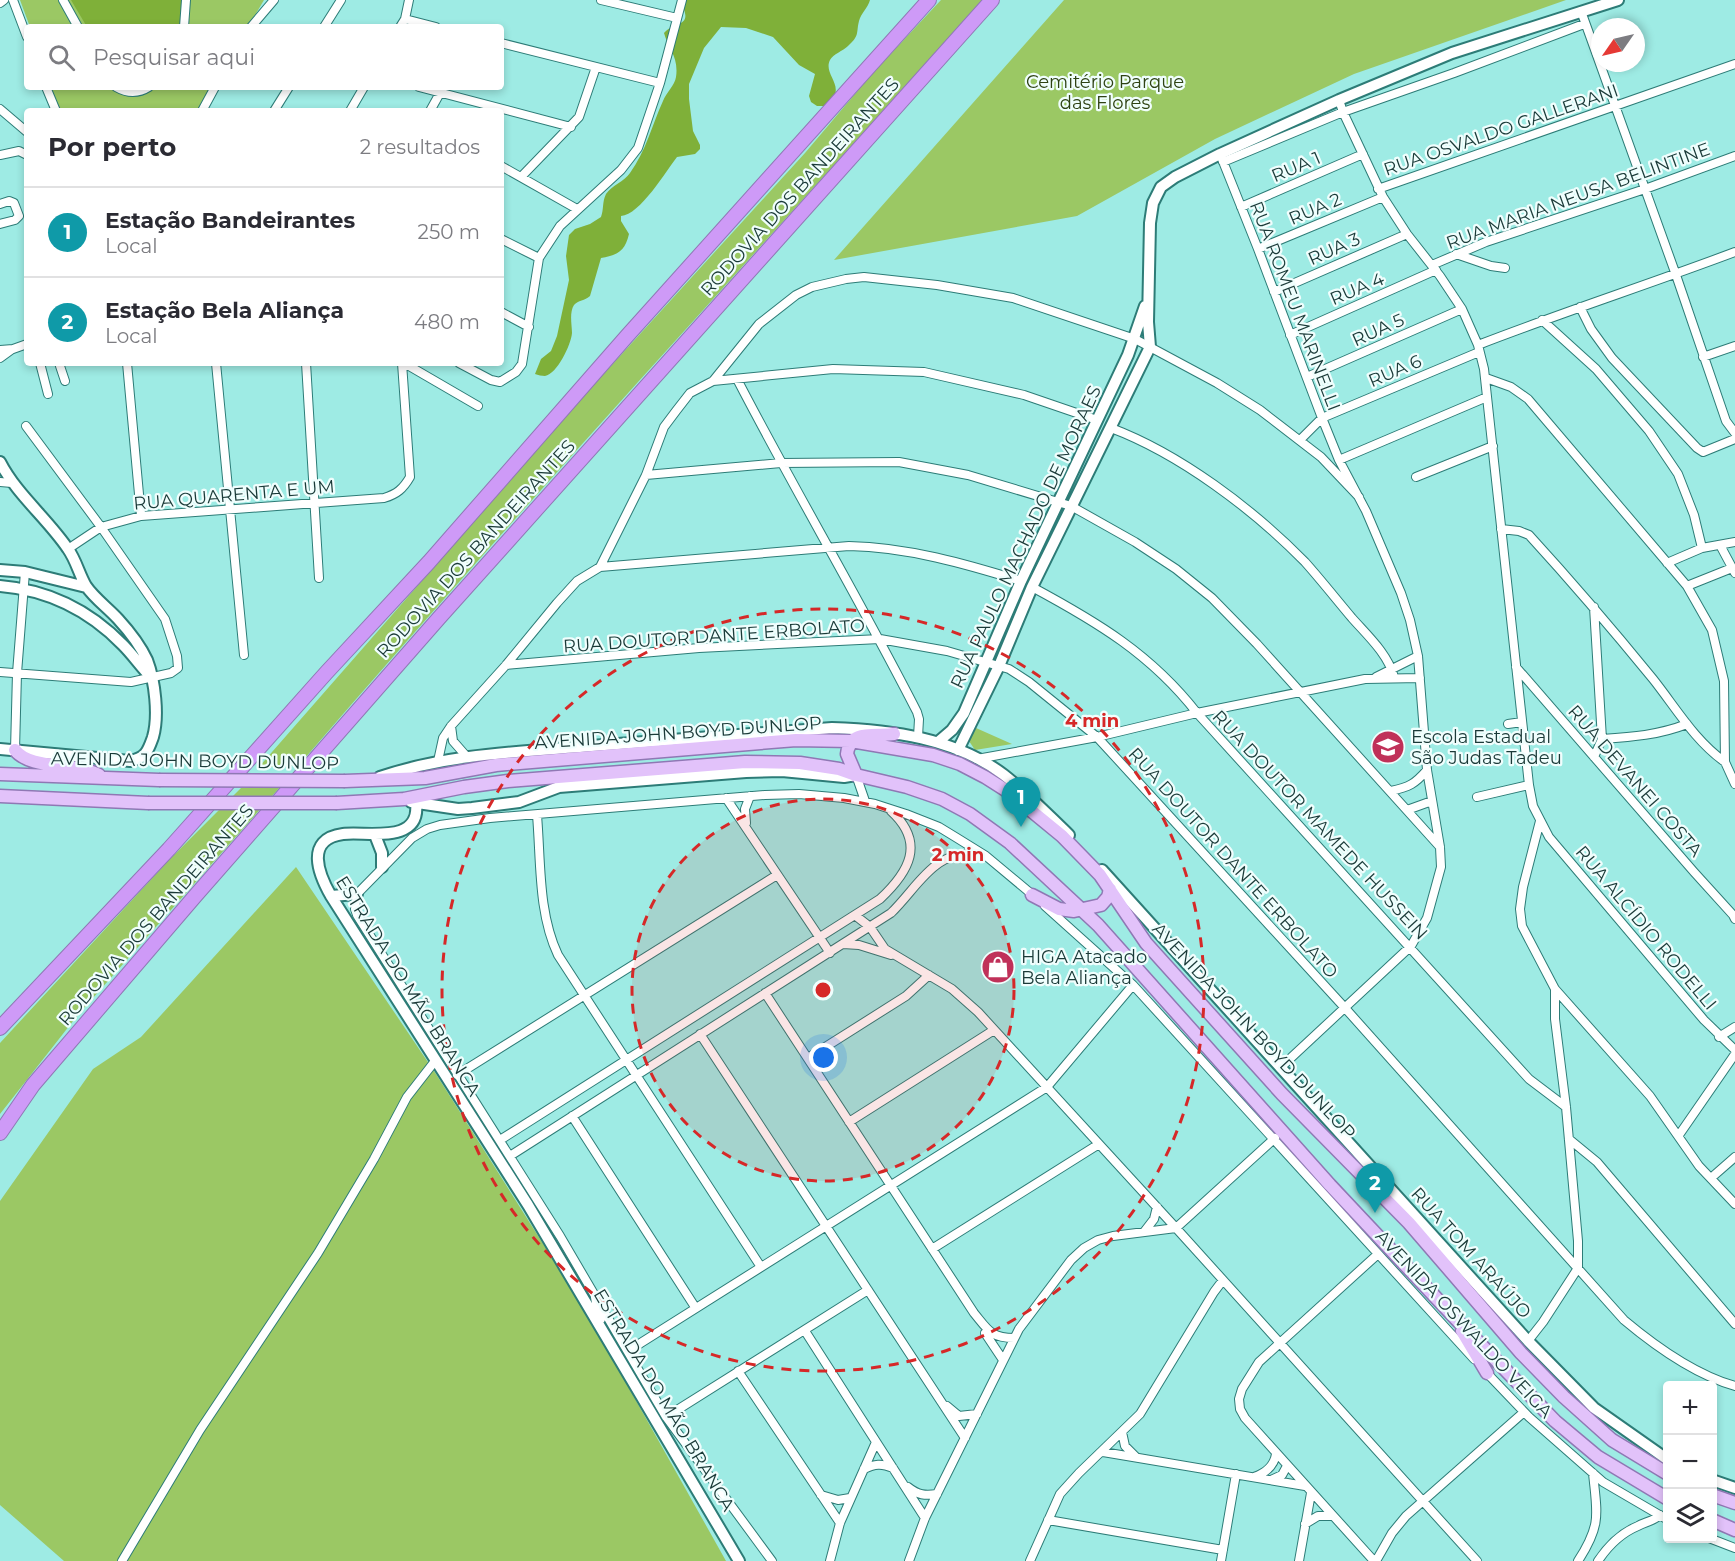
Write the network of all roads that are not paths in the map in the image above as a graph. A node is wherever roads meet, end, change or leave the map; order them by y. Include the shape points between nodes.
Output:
1 (4, 0) edge
2 (13, 0) edge
3 (63, 0) edge
4 (186, 0) edge
5 (274, 0) edge
6 (341, 0) edge
7 (409, 0) edge
8 (601, 0) edge
9 (682, 0) edge
10 (929, 0) edge
11 (992, 0) edge
12 (1618, 0) edge
13 (0, 3) edge
14 (1581, 11) junction
15 (677, 18) junction
16 (405, 19) junction
17 (76, 24) edge
18 (184, 24) edge
19 (254, 24) edge
20 (326, 24) edge
21 (402, 24) edge
22 (424, 24) edge
23 (1584, 24) junction
24 (24, 29) edge
25 (504, 45) edge
26 (1735, 64) edge
27 (596, 67) junction
28 (660, 83) junction
29 (47, 90) edge
30 (122, 90) edge
31 (142, 90) edge
32 (213, 90) edge
33 (287, 90) edge
34 (362, 90) edge
35 (430, 90) edge
36 (440, 93) junction
37 (1339, 100) junction
38 (1614, 106) junction
39 (55, 108) edge
40 (204, 108) edge
41 (276, 108) edge
42 (352, 108) edge
43 (432, 108) edge
44 (498, 108) edge
45 (0, 109) edge
46 (504, 110) edge
47 (1343, 112) junction
48 (571, 127) junction
49 (24, 129) edge
50 (24, 153) edge
51 (1363, 154) junction
52 (0, 155) edge
53 (1735, 156) edge
54 (1222, 158) junction
55 (504, 168) edge
56 (522, 177) junction
57 (1378, 189) junction
58 (1645, 189) junction
59 (1383, 197) junction
60 (0, 204) edge
61 (1241, 207) junction
62 (576, 209) junction
63 (0, 224) edge
64 (1407, 234) junction
65 (504, 241) edge
66 (1258, 249) junction
67 (1735, 252) edge
68 (1456, 254) junction
69 (538, 258) junction
70 (1434, 267) junction
71 (1505, 268) dead end
72 (1676, 275) junction
73 (1274, 292) junction
74 (1149, 294) junction
75 (1580, 307) junction
76 (1461, 309) junction
77 (504, 314) edge
78 (1542, 320) junction
79 (529, 327) junction
80 (1290, 335) junction
81 (1135, 339) junction
82 (24, 345) edge
83 (1735, 346) edge
84 (1150, 347) junction
85 (13, 349) junction
86 (1479, 349) junction
87 (0, 350) edge
88 (1704, 357) junction
89 (0, 358) edge
90 (41, 366) edge
91 (60, 366) edge
92 (127, 366) edge
93 (216, 366) edge
94 (306, 366) edge
95 (403, 366) edge
96 (408, 366) edge
97 (465, 366) edge
98 (1307, 377) junction
99 (1486, 378) junction
100 (737, 379) junction
101 (65, 381) dead end
102 (713, 381) junction
103 (48, 394) dead end
104 (1487, 397) junction
105 (478, 406) dead end
106 (1322, 418) junction
107 (1097, 420) junction
108 (26, 426) dead end
109 (1111, 428) junction
110 (1735, 433) edge
111 (1301, 439) junction
112 (1735, 439) edge
113 (1493, 446) junction
114 (1322, 457) junction
115 (1339, 460) junction
116 (0, 462) edge
117 (781, 463) junction
118 (646, 475) junction
119 (1416, 477) dead end
120 (0, 482) edge
121 (12, 483) junction
122 (1359, 497) junction
123 (1059, 501) junction
124 (315, 503) junction
125 (1071, 506) junction
126 (229, 510) junction
127 (141, 516) junction
128 (101, 527) junction
129 (1501, 529) junction
130 (1735, 542) edge
131 (1720, 545) junction
132 (828, 548) junction
133 (1702, 548) junction
134 (68, 549) junction
135 (1667, 562) junction
136 (600, 567) junction
137 (0, 570) edge
138 (1734, 571) edge
139 (26, 572) junction
140 (319, 578) dead end
141 (1021, 581) junction
142 (0, 586) edge
143 (1687, 586) junction
144 (86, 587) junction
145 (1032, 587) junction
146 (24, 588) junction
147 (1594, 607) junction
148 (81, 609) junction
149 (880, 639) junction
150 (244, 655) dead end
151 (1418, 656) junction
152 (985, 662) junction
153 (506, 665) junction
154 (1515, 665) junction
155 (999, 666) junction
156 (1391, 668) junction
157 (0, 672) edge
158 (17, 673) junction
159 (151, 677) junction
160 (1394, 677) junction
161 (1374, 678) junction
162 (1420, 678) junction
163 (1724, 681) junction
164 (1735, 681) edge
165 (1300, 692) junction
166 (1197, 713) junction
167 (1522, 722) junction
168 (1508, 724) dead end
169 (1687, 724) junction
170 (451, 726) junction
171 (894, 734) junction
172 (918, 737) junction
173 (1097, 737) junction
174 (1602, 739) junction
175 (851, 741) junction
176 (938, 742) junction
177 (0, 749) edge
178 (15, 750) junction
179 (958, 750) junction
180 (467, 757) junction
181 (1594, 757) junction
182 (976, 759) junction
183 (438, 761) junction
184 (1725, 762) junction
185 (1427, 770) junction
186 (0, 774) edge
187 (856, 775) junction
188 (105, 779) junction
189 (371, 780) junction
190 (1735, 784) edge
191 (1529, 785) junction
192 (1391, 791) junction
193 (0, 796) edge
194 (750, 796) junction
195 (1477, 797) dead end
196 (726, 798) junction
197 (404, 799) junction
198 (865, 801) junction
199 (1432, 801) junction
200 (416, 803) junction
201 (888, 808) junction
202 (458, 809) junction
203 (1407, 810) junction
204 (537, 815) junction
205 (490, 818) junction
206 (1540, 820) junction
207 (1053, 824) junction
208 (748, 830) junction
209 (375, 835) junction
210 (1440, 847) junction
211 (986, 856) junction
212 (382, 867) junction
213 (1099, 870) junction
214 (777, 875) junction
215 (1110, 889) junction
216 (357, 894) junction
217 (1032, 895) junction
218 (331, 896) junction
219 (1084, 910) junction
220 (855, 916) junction
221 (1734, 917) edge
222 (870, 927) junction
223 (819, 937) junction
224 (843, 944) junction
225 (1411, 946) junction
226 (830, 952) junction
227 (896, 956) junction
228 (929, 975) junction
229 (1133, 985) junction
230 (1555, 989) junction
231 (765, 993) junction
232 (584, 996) junction
233 (1345, 1008) junction
234 (1735, 1027) edge
235 (0, 1028) edge
236 (994, 1030) junction
237 (700, 1034) junction
238 (1719, 1037) junction
239 (1735, 1052) edge
240 (808, 1058) junction
241 (627, 1060) junction
242 (435, 1061) junction
243 (1280, 1068) junction
244 (458, 1075) junction
245 (637, 1075) junction
246 (1047, 1087) junction
247 (1566, 1107) junction
248 (572, 1116) junction
249 (849, 1122) junction
250 (0, 1133) edge
251 (1679, 1135) junction
252 (1275, 1138) junction
253 (1569, 1139) junction
254 (500, 1140) junction
255 (1099, 1144) junction
256 (510, 1156) junction
257 (1735, 1157) edge
258 (1711, 1178) junction
259 (891, 1186) junction
260 (1735, 1204) edge
261 (1157, 1207) junction
262 (826, 1227) junction
263 (1176, 1228) junction
264 (1144, 1232) junction
265 (932, 1249) junction
266 (1378, 1254) junction
267 (761, 1266) junction
268 (1578, 1268) junction
269 (1223, 1280) junction
270 (868, 1290) junction
271 (596, 1298) junction
272 (695, 1307) junction
273 (974, 1313) junction
274 (1456, 1319) junction
275 (1735, 1324) edge
276 (805, 1331) junction
277 (604, 1333) junction
278 (1014, 1338) junction
279 (1528, 1341) junction
280 (1279, 1343) junction
281 (628, 1351) junction
282 (1003, 1360) junction
283 (738, 1371) junction
284 (1487, 1373) junction
285 (1735, 1386) edge
286 (938, 1396) junction
287 (1524, 1412) junction
288 (977, 1414) junction
289 (666, 1417) junction
290 (1122, 1432) junction
291 (965, 1438) junction
292 (876, 1442) junction
293 (1103, 1452) junction
294 (1276, 1454) junction
295 (1663, 1456) edge
296 (1137, 1458) junction
297 (1287, 1466) junction
298 (893, 1467) junction
299 (864, 1468) junction
300 (1663, 1471) edge
301 (1593, 1473) junction
302 (1236, 1474) junction
303 (1254, 1477) junction
304 (1270, 1481) junction
305 (1717, 1481) edge
306 (904, 1484) junction
307 (1305, 1486) junction
308 (1735, 1488) edge
309 (1311, 1493) junction
310 (937, 1494) junction
311 (820, 1496) junction
312 (1663, 1496) edge
313 (1717, 1496) edge
314 (850, 1498) junction
315 (1424, 1502) junction
316 (1735, 1503) edge
317 (1333, 1516) junction
318 (1663, 1516) edge
319 (1663, 1517) edge
320 (925, 1518) junction
321 (1048, 1520) junction
322 (1717, 1522) edge
323 (840, 1524) junction
324 (1305, 1524) junction
325 (1735, 1530) edge
326 (1717, 1542) edge
327 (1735, 1548) edge
328 (1223, 1550) junction
329 (122, 1561) edge
330 (739, 1561) edge
331 (772, 1561) edge
332 (830, 1561) edge
333 (909, 1561) edge
334 (1029, 1561) edge
335 (1221, 1561) edge
336 (1299, 1561) edge
337 (1375, 1561) edge
338 (1477, 1561) edge
339 (1578, 1561) edge
340 (1598, 1561) edge

1 - 13 street
2 - 24 street
3 - 17 street
4 - 18 street
5 - 19 street
6 - 20 street
7 - 16 street
8 - 15 street
9 - 15 street
10 - 235 highway, RODOVIA DOS BANDEIRANTES via 170,849
11 - 250 highway, RODOVIA DOS BANDEIRANTES via 196,895 33,1085
12 - 14 main road
14 - 23 street
14 - 37 main road via 1452,53
15 - 28 street
16 - 21 street
16 - 22 street
23 - 38 street
23 - 47 street
25 - 27 street
26 - 38 street, RUA OSVALDO GALLERANI
27 - 28 street
27 - 48 street via 579,117
28 - 62 street via 638,148 608,183
29 - 39 street
30 - 31 street
32 - 40 street
33 - 41 street
34 - 42 street
35 - 36 street
36 - 43 street
36 - 44 street
37 - 47 street
37 - 54 main road
38 - 57 street, RUA OSVALDO GALLERANI
38 - 58 street
45 - 49 street
46 - 48 street
47 - 51 street
47 - 54 street
48 - 56 street
50 - 52 street
51 - 57 street
51 - 61 street, RUA 1
53 - 58 street, RUA MARIA NEUSA BELINTINE
54 - 61 street, RUA ROMEU MARINELLI
54 - 74 main road via 1175,177 1161,187 1150,223
55 - 56 street
56 - 62 street
57 - 59 street
58 - 68 street, RUA MARIA NEUSA BELINTINE
58 - 72 street
59 - 64 street
59 - 66 street, RUA 2
60 - 63 street via 14,202 19,216
61 - 66 street, RUA ROMEU MARINELLI
62 - 69 street
64 - 70 street
64 - 73 street, RUA 3
65 - 69 street
66 - 73 street, RUA ROMEU MARINELLI
67 - 72 street, RUA 6
68 - 70 street, RUA MARIA NEUSA BELINTINE
68 - 71 street
69 - 79 street
70 - 76 street
70 - 80 street, RUA 4
72 - 75 street, RUA 6
72 - 88 street
73 - 80 street, RUA ROMEU MARINELLI
74 - 81 main road, RUA PAULO MACHADO DE MORAES
74 - 84 main road
75 - 78 street, RUA 6
75 - 112 street via 1612,358 1697,448 1709,451
76 - 86 street
76 - 98 street, RUA 5
77 - 79 street
78 - 86 street, RUA 6
78 - 133 street via 1596,369 1655,440 1678,474
79 - 97 street via 522,364 508,378 500,382 491,380
80 - 98 street, RUA ROMEU MARINELLI
81 - 84 street, RUA ROMEU MARINELLI
81 - 102 street, RUA ROMEU MARINELLI via 1013,298 899,280 846,279 812,287 780,306 759,324
81 - 107 main road, RUA PAULO MACHADO DE MORAES
82 - 85 street
83 - 88 street
84 - 109 main road, RUA PAULO MACHADO DE MORAES
84 - 111 street, RUA ROMEU MARINELLI via 1217,383
85 - 87 street
85 - 89 street
86 - 99 street, RUA ALCÍDIO RODELLI
86 - 106 street, RUA 6
88 - 110 street via 1726,421
90 - 103 street
91 - 101 street
92 - 127 street
93 - 126 street
94 - 124 street
95 - 124 street, RUA QUARENTA E UM via 410,477 405,486 396,495 384,498
96 - 105 street
98 - 106 street, RUA ROMEU MARINELLI
99 - 104 street, RUA ALCÍDIO RODELLI
99 - 135 street via 1511,387 1528,399
100 - 102 street
100 - 107 street via 833,369 924,372 1024,395
100 - 117 street
102 - 118 street via 690,393 664,427
104 - 113 street, RUA ALCÍDIO RODELLI
104 - 115 street
106 - 111 street
106 - 115 street, RUA ROMEU MARINELLI
107 - 123 main road, RUA PAULO MACHADO DE MORAES
108 - 128 street
109 - 125 main road, RUA PAULO MACHADO DE MORAES
109 - 156 street via 1194,471 1264,525 1305,563
111 - 114 street, RUA ROMEU MARINELLI
113 - 119 street
113 - 129 street, RUA ALCÍDIO RODELLI
114 - 115 street
114 - 122 street, RUA ROMEU MARINELLI
115 - 122 street, RUA ROMEU MARINELLI
116 - 121 main road
117 - 118 street
117 - 123 street via 899,462 968,475
117 - 132 street
118 - 136 street
120 - 121 street
121 - 134 main road
122 - 151 street, RUA ROMEU MARINELLI via 1401,592
123 - 125 street
123 - 141 main road, RUA PAULO MACHADO DE MORAES
124 - 126 street, RUA QUARENTA E UM
124 - 140 street
125 - 145 main road, RUA PAULO MACHADO DE MORAES
125 - 165 street via 1135,542 1212,598
126 - 127 street, RUA QUARENTA E UM
126 - 150 street
127 - 128 street, RUA QUARENTA E UM
128 - 134 street, RUA QUARENTA E UM
128 - 159 street via 165,619 171,634 177,668
129 - 147 street via 1529,535
129 - 154 street, RUA ALCÍDIO RODELLI
130 - 131 street
131 - 133 street
131 - 138 street
132 - 136 street
132 - 141 street via 873,546
132 - 149 street
133 - 135 street
134 - 144 main road
135 - 143 street
136 - 153 street via 577,581
137 - 139 main road
138 - 143 street
139 - 144 main road
139 - 146 street
141 - 152 main road, RUA PAULO MACHADO DE MORAES
142 - 146 main road
143 - 163 street via 1712,630
144 - 148 main road
144 - 159 main road via 138,644
145 - 155 main road, RUA PAULO MACHADO DE MORAES
145 - 166 street, RUA DOUTOR MAMEDE HUSSEIN via 1118,637 1177,687
146 - 148 main road
146 - 158 street
147 - 169 street
147 - 174 street
148 - 159 main road via 120,641
149 - 152 street, RUA DOUTOR DANTE ERBOLATO
149 - 153 street, RUA DOUTOR DANTE ERBOLATO via 699,648
149 - 172 street via 917,712
151 - 156 street
151 - 162 street, RUA ROMEU MARINELLI
152 - 155 street, RUA DOUTOR DANTE ERBOLATO
152 - 176 main road, RUA PAULO MACHADO DE MORAES via 958,723
153 - 170 street
154 - 167 street, RUA ALCÍDIO RODELLI
154 - 181 street, RUA DEVANEI COSTA
155 - 173 street, RUA DOUTOR DANTE ERBOLATO via 1029,682
155 - 179 main road, RUA PAULO MACHADO DE MORAES
156 - 160 street
156 - 161 street
157 - 158 street
158 - 159 street via 131,682
158 - 178 street
159 - 178 main road via 155,730 145,756 130,761
160 - 161 street
160 - 162 street
161 - 165 street
162 - 185 street, RUA ROMEU MARINELLI
163 - 164 street
163 - 184 street
165 - 166 street
165 - 192 street
166 - 173 street
166 - 225 street, RUA DOUTOR MAMEDE HUSSEIN
167 - 168 street
167 - 191 street, RUA ALCÍDIO RODELLI
169 - 174 street via 1648,735
169 - 184 street via 1704,746
170 - 180 street via 453,741
170 - 183 street via 443,738
171 - 172 main road
171 - 175 main road via 862,734
171 - 180 main road via 832,728
172 - 176 main road
173 - 182 street
173 - 233 street, RUA DOUTOR DANTE ERBOLATO
174 - 181 street
175 - 187 main road via 847,754
175 - 189 main road, AVENIDA JOHN BOYD DUNLOP via 737,744
175 - 207 main road, AVENIDA JOHN BOYD DUNLOP via 933,755 960,765 985,777
176 - 179 main road
177 - 178 main road
178 - 188 main road via 22,757 88,771
179 - 182 main road
180 - 183 main road
181 - 221 street, RUA DEVANEI COSTA
182 - 207 main road via 1003,775
183 - 189 main road
184 - 190 street
185 - 192 street via 1407,788
185 - 199 street, RUA ROMEU MARINELLI
186 - 188 main road, AVENIDA JOHN BOYD DUNLOP
187 - 197 main road, AVENIDA JOHN BOYD DUNLOP via 817,765 746,762 508,781
187 - 198 street
187 - 202 main road via 746,772 560,787 519,802
187 - 219 main road, AVENIDA JOHN BOYD DUNLOP via 942,799 970,814 1010,843
188 - 189 main road, AVENIDA JOHN BOYD DUNLOP, bridge
191 - 195 street
191 - 206 street, RUA ALCÍDIO RODELLI
192 - 203 street
193 - 197 main road, AVENIDA JOHN BOYD DUNLOP, bridge via 148,803
194 - 196 street, AVENIDA OSWALDO VEIGA
194 - 198 street, AVENIDA OSWALDO VEIGA via 799,794
194 - 208 street via 744,813
196 - 204 street, AVENIDA OSWALDO VEIGA
196 - 208 street
197 - 200 main road
198 - 201 street, AVENIDA OSWALDO VEIGA
199 - 203 street
199 - 210 street, RUA ROMEU MARINELLI
200 - 202 main road
200 - 209 main road, ESTRADA DO MÃO BRANCA via 414,821 407,827
201 - 211 street, AVENIDA OSWALDO VEIGA via 939,827
201 - 220 street via 908,833 908,865 892,888
202 - 205 street
203 - 210 street
204 - 205 street, AVENIDA OSWALDO VEIGA
204 - 232 street via 549,937
205 - 212 street via 427,829
206 - 230 street via 1520,909 1522,926
206 - 238 street, RUA ALCÍDIO RODELLI via 1549,837
207 - 213 main road, AVENIDA JOHN BOYD DUNLOP
208 - 214 street
209 - 212 main road
209 - 218 main road, ESTRADA DO MÃO BRANCA via 342,834 327,840 320,849 316,864
210 - 225 street, RUA ROMEU MARINELLI via 1436,888 1427,918
211 - 217 street, AVENIDA OSWALDO VEIGA
211 - 222 street via 969,853 943,859 891,913
212 - 216 street
213 - 215 main road, AVENIDA JOHN BOYD DUNLOP
213 - 243 main road, RUA TOM ARAÚJO
214 - 223 street
214 - 232 street
215 - 219 main road via 1101,905
215 - 300 main road, AVENIDA JOHN BOYD DUNLOP via 1146,943 1282,1094 1437,1253 1521,1353 1612,1440
216 - 218 main road
216 - 244 street via 357,915
217 - 219 main road via 1059,909
217 - 229 street, AVENIDA OSWALDO VEIGA
218 - 242 main road, ESTRADA DO MÃO BRANCA
219 - 274 main road, AVENIDA JOHN BOYD DUNLOP via 1330,1185
220 - 222 street
220 - 223 street
222 - 224 street
222 - 227 street
223 - 226 street
223 - 241 street
224 - 226 street
224 - 227 street
225 - 233 street, RUA ROMEU MARINELLI
225 - 247 street, RUA DOUTOR MAMEDE HUSSEIN via 1529,1079
226 - 231 street
227 - 228 street
228 - 236 street via 952,989
228 - 240 street via 906,996
229 - 246 street
229 - 252 street, AVENIDA OSWALDO VEIGA
230 - 247 street
230 - 251 street via 1650,1096
231 - 237 street
231 - 240 street
232 - 241 street
232 - 244 street
233 - 243 street, RUA ROMEU MARINELLI
233 - 268 street, RUA DOUTOR DANTE ERBOLATO
234 - 238 street
236 - 246 street
236 - 249 street
237 - 245 street
237 - 262 street
238 - 239 street, RUA ALCÍDIO RODELLI
239 - 251 street
240 - 249 street
241 - 245 street
241 - 254 street
242 - 277 main road, ESTRADA DO MÃO BRANCA
242 - 329 street via 407,1097 318,1253 200,1430
243 - 279 main road, RUA TOM ARAÚJO
244 - 254 street
245 - 248 street
245 - 267 street
246 - 255 street
246 - 259 street
247 - 253 street
248 - 256 street
248 - 272 street
249 - 259 street
251 - 258 street
252 - 263 street
252 - 266 street, AVENIDA OSWALDO VEIGA
253 - 268 street
253 - 275 street via 1597,1162
254 - 256 street
255 - 261 street
255 - 265 street
256 - 271 street
257 - 258 street
258 - 260 street
259 - 262 street
259 - 265 street
261 - 263 street
261 - 264 street
262 - 267 street
262 - 270 street
263 - 264 street
263 - 269 street
264 - 278 street via 1106,1238 1084,1248
265 - 273 street
266 - 280 street
266 - 284 street, AVENIDA OSWALDO VEIGA
267 - 272 street
268 - 279 street
268 - 285 street, RUA DOUTOR DANTE ERBOLATO via 1624,1320 1656,1346
269 - 280 street
269 - 290 street via 1140,1414
270 - 276 street
270 - 286 street
271 - 277 main road
271 - 281 street
272 - 281 street
273 - 278 street via 992,1335
273 - 282 street
274 - 284 main road
274 - 312 main road, AVENIDA JOHN BOYD DUNLOP via 1555,1420 1598,1457
276 - 283 street
276 - 292 street
277 - 330 main road, ESTRADA DO MÃO BRANCA
278 - 282 street
279 - 295 main road, RUA TOM ARAÚJO via 1594,1408
280 - 294 street via 1254,1368 1239,1399 1245,1418
280 - 315 street
281 - 289 street
282 - 288 street
283 - 289 street
283 - 311 street
284 - 287 street, AVENIDA OSWALDO VEIGA
286 - 288 street via 959,1416
286 - 291 street
287 - 301 street, AVENIDA OSWALDO VEIGA
287 - 315 street
288 - 291 street
289 - 331 street
290 - 293 street
290 - 296 street via 1125,1446
291 - 310 street
292 - 298 street
292 - 299 street
293 - 296 street
293 - 321 street via 1060,1494
294 - 297 street
294 - 303 street via 1265,1473
296 - 302 street
297 - 304 street via 1282,1475
297 - 307 street
298 - 299 street via 874,1464
298 - 306 street
299 - 314 street
301 - 318 street, AVENIDA OSWALDO VEIGA
301 - 339 street via 1596,1523
302 - 303 street
302 - 328 street
303 - 304 street
304 - 307 street
305 - 308 main road
306 - 310 street via 915,1493
306 - 320 street
307 - 309 street
309 - 317 street
309 - 324 street
310 - 320 street
311 - 314 street
311 - 323 street
313 - 316 main road
314 - 323 street
315 - 337 street via 1399,1524
315 - 338 street
317 - 324 street via 1318,1516
317 - 337 street
319 - 340 street via 1622,1535
320 - 333 street
321 - 328 street
321 - 334 street
322 - 325 main road
323 - 332 street
324 - 336 street
326 - 327 street
328 - 335 street

